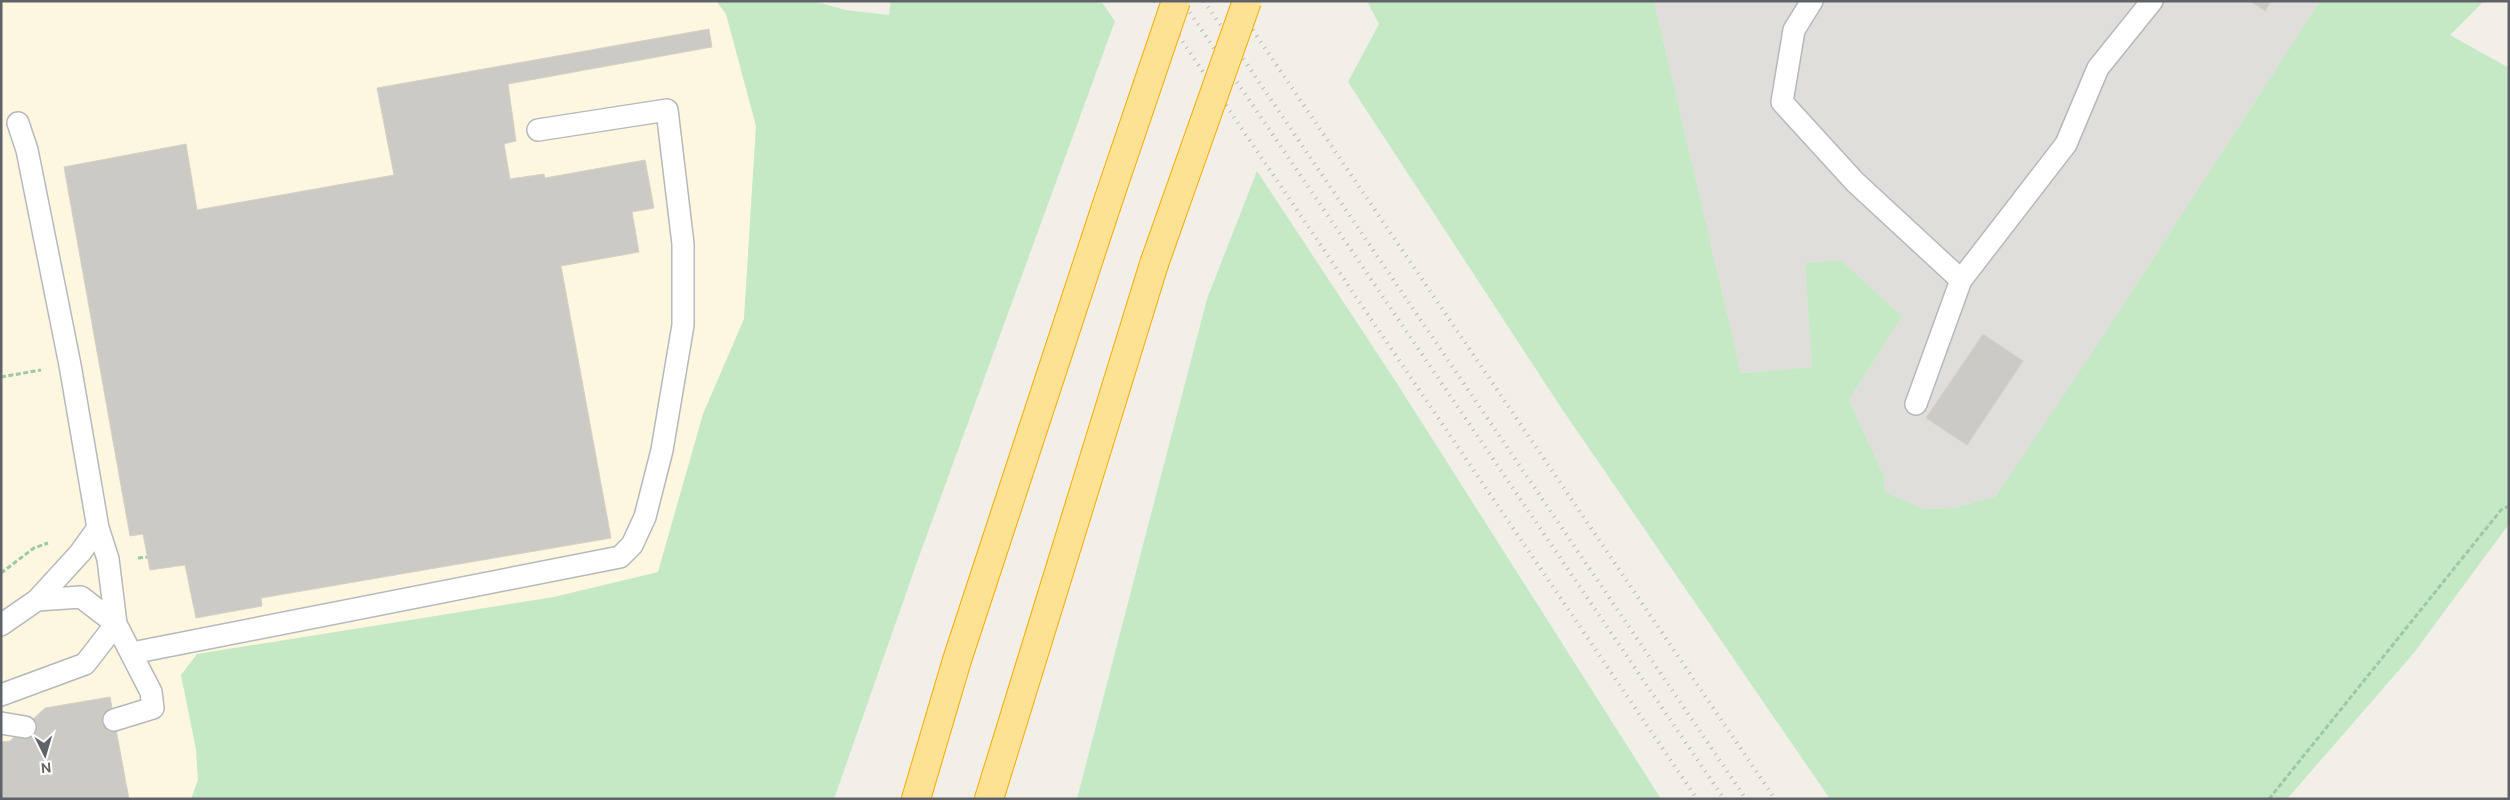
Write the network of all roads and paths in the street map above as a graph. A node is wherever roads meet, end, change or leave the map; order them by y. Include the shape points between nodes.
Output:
1 (1176, 1) edge
2 (1247, 1) edge
3 (1812, 1) edge
4 (2152, 1) edge
5 (18, 124) dead end
6 (538, 130) dead end
7 (1961, 280) junction
8 (1916, 404) dead end
9 (2509, 506) edge
10 (98, 528) junction
11 (37, 600) junction
12 (116, 624) junction
13 (1, 625) edge
14 (132, 653) junction
15 (1, 695) edge
16 (114, 720) dead end
17 (1, 723) edge
18 (25, 727) dead end
19 (998, 769) junction
20 (916, 799) edge
21 (989, 799) edge
22 (993, 799) edge
23 (2269, 799) edge

1 - 20 highway, bridge via 957,660
2 - 19 highway, bridge via 1154,264
3 - 7 lane via 1794,30 1782,102 1855,182
4 - 7 lane via 2098,68 2066,144
5 - 10 lane via 27,150 61,317
6 - 14 lane via 667,110 683,244 683,325 662,450 644,517 632,545 620,557
7 - 8 lane
9 - 23 path via 2501,510
10 - 11 lane
10 - 12 lane via 108,559
11 - 12 lane via 81,597
11 - 13 lane
12 - 14 lane
12 - 15 lane via 84,664
14 - 16 lane via 151,692 153,708
17 - 18 lane
19 - 21 highway
19 - 22 highway

